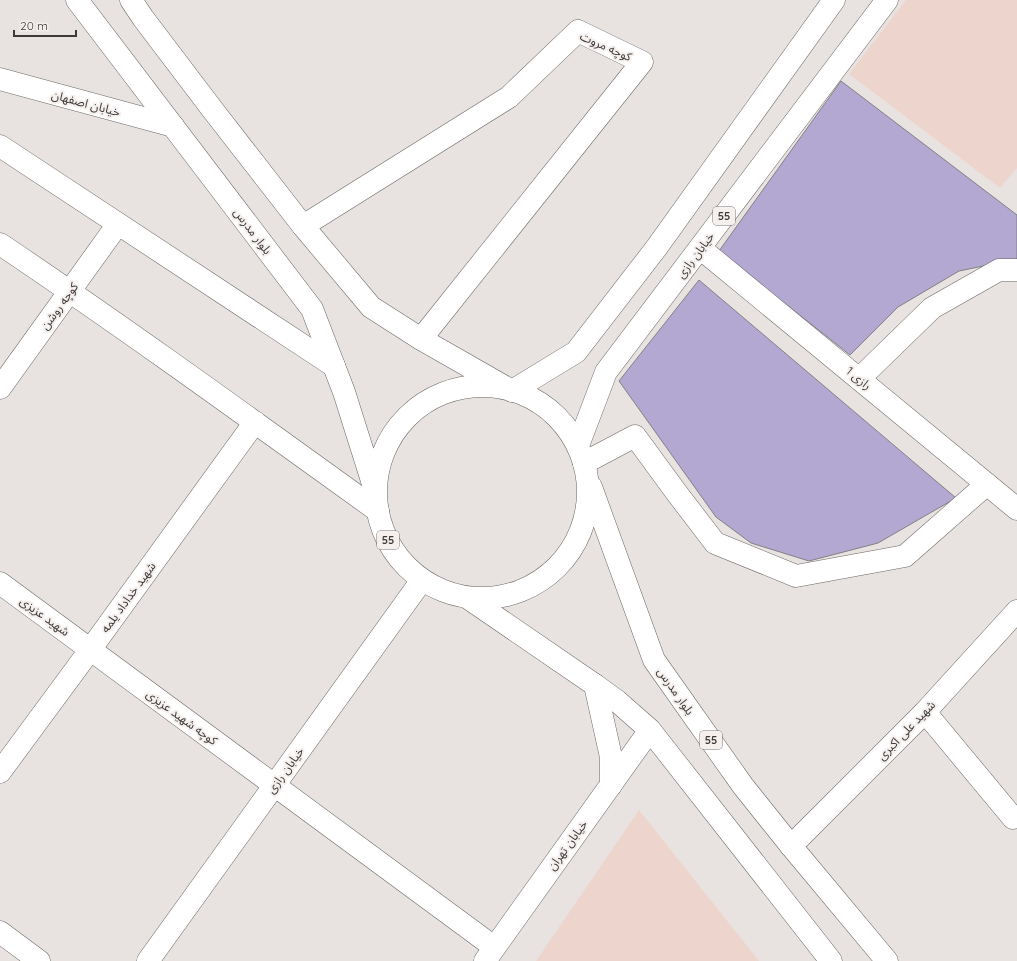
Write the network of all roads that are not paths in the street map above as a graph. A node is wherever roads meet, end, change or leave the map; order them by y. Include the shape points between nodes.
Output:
1 (77, 0) edge
2 (131, 0) edge
3 (834, 0) edge
4 (888, 0) edge
5 (0, 79) edge
6 (172, 126) junction
7 (0, 146) edge
8 (118, 224) junction
9 (303, 226) junction
10 (0, 244) edge
11 (700, 248) junction
12 (1017, 270) edge
13 (70, 291) junction
14 (421, 339) junction
15 (334, 366) junction
16 (859, 379) junction
17 (0, 388) edge
18 (512, 391) junction
19 (255, 422) junction
20 (581, 453) junction
21 (988, 484) junction
22 (591, 487) junction
23 (377, 501) junction
24 (1017, 509) edge
25 (422, 580) junction
26 (0, 583) edge
27 (468, 598) junction
28 (1017, 611) edge
29 (90, 650) junction
30 (595, 685) junction
31 (924, 712) junction
32 (650, 730) junction
33 (0, 772) edge
34 (611, 784) junction
35 (274, 785) junction
36 (1013, 818) dead end
37 (791, 846) junction
38 (0, 932) edge
39 (490, 954) edge
40 (39, 961) edge
41 (148, 961) edge
42 (831, 961) edge
43 (887, 961) edge

1 - 6 street, بلوار مدرس
2 - 9 street
3 - 18 street via 657,247 576,352
4 - 11 street, خیابان رازی / 55
5 - 6 street, خیابان اصفهان
6 - 15 street, بلوار مدرس via 312,309
7 - 8 street
8 - 13 street, کوچه روشن
8 - 15 street
9 - 14 street via 370,307
9 - 14 street, کوچه مروت via 509,97 578,31 642,62
10 - 13 street
11 - 16 street, رازی 1
11 - 20 street, خیابان رازی / 55 via 606,372
12 - 16 street via 999,270 932,308
13 - 17 street, کوچه روشن
13 - 19 street
14 - 18 street
15 - 23 street, بلوار مدرس
16 - 21 street, رازی 1
18 - 20 street, 55 via 554,411
18 - 23 street, 55 via 485,385 452,389 421,404 397,427 381,457
19 - 23 street
19 - 29 street, شهید خداداد یلمه
20 - 21 street via 635,436 715,543 796,576 905,556
20 - 22 street, 55
21 - 24 street, رازی 1
22 - 27 street, 55 via 574,548 554,572 528,589 499,598
22 - 37 street, بلوار مدرس / 55 via 654,660 744,786
23 - 25 street, 55 via 380,525 397,556
25 - 27 street, 55 via 444,591
25 - 35 street, خیابان رازی
26 - 29 street, شهید عزیزی
27 - 30 street, 55
28 - 31 street, شهید علی اکبری
29 - 33 street, شهید خداداد یلمه
29 - 35 street, کوچه شهید عزیزی
30 - 32 street, 55
30 - 34 street via 611,757
31 - 36 street
31 - 37 street, شهید علی اکبری
32 - 34 street, خیابان تهران
32 - 42 street, 55
34 - 39 street, خیابان تهران
35 - 39 street, کوچه شهید عزیزی
35 - 41 street, خیابان رازی
37 - 43 street, بلوار مدرس / 55
38 - 40 street

